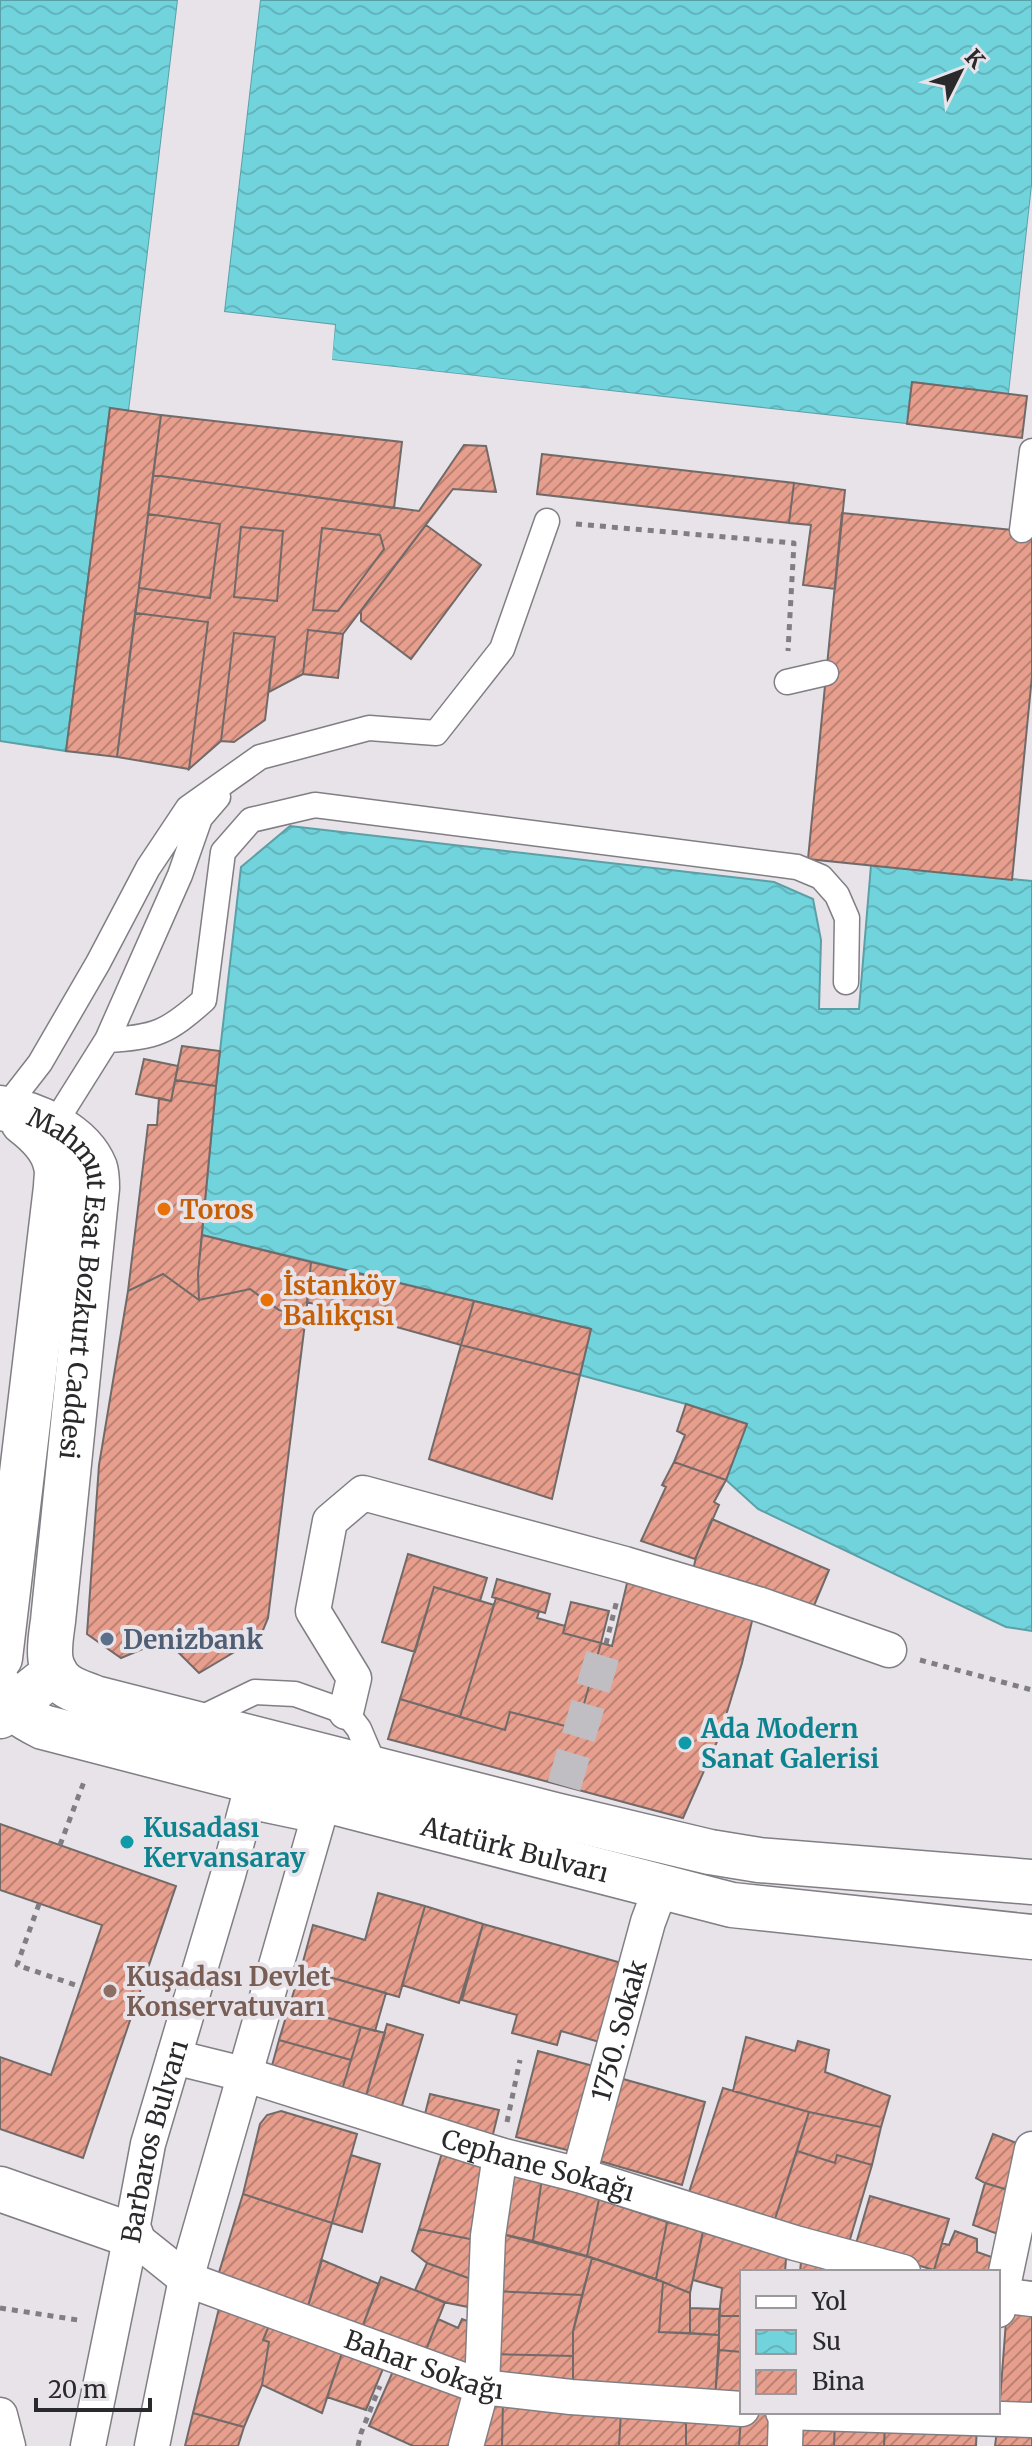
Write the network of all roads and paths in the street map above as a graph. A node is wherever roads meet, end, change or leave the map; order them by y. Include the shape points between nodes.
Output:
1 (1032, 451) edge
2 (547, 521) joint
3 (1022, 530) dead end
4 (826, 673) dead end
5 (787, 682) joint
6 (242, 769) junction
7 (846, 982) dead end
8 (107, 1040) junction
9 (2, 1108) edge
10 (53, 1126) junction
11 (625, 1564) junction
12 (4, 1586) edge
13 (606, 1644) tunnel mouth
14 (889, 1650) joint
15 (0, 1658) edge
16 (55, 1672) junction
17 (1032, 1690) edge
18 (4, 1704) edge
19 (346, 1712) junction
20 (194, 1722) junction
21 (99, 1742) junction
22 (376, 1769) junction
23 (60, 1845) dead end
24 (1032, 1882) edge
25 (661, 1887) junction
26 (39, 1904) dead end
27 (1032, 1937) edge
28 (81, 1987) dead end
29 (174, 2057) junction
30 (520, 2060) dead end
31 (243, 2074) junction
32 (1032, 2149) edge
33 (500, 2155) junction
34 (579, 2175) junction
35 (0, 2189) edge
36 (131, 2235) junction
37 (794, 2258) edge
38 (887, 2270) edge
39 (186, 2279) junction
40 (1007, 2300) edge
41 (0, 2308) edge
42 (113, 2325) junction
43 (393, 2356) junction
44 (482, 2387) junction
45 (740, 2409) edge
46 (785, 2414) edge
47 (813, 2414) edge
48 (0, 2415) edge
49 (1032, 2420) edge
50 (984, 2426) edge
51 (8, 2446) edge
52 (88, 2446) edge
53 (152, 2446) edge
54 (358, 2446) edge
55 (466, 2446) edge
56 (785, 2446) edge

1 - 3 lane
2 - 5 path via 794,543
2 - 6 lane via 502,649 436,733 369,728 260,757
4 - 5 lane
6 - 8 lane via 200,818
6 - 9 lane via 188,808 148,868 40,1063
7 - 8 lane via 847,918 821,877 797,867 315,805 251,820 223,852 204,1000 178,1023 143,1038
8 - 10 lane
9 - 10 main road, Mahmut Esat Bozkurt Caddesi
9 - 12 main road, Mahmut Esat Bozkurt Caddesi via 37,1133 57,1165
10 - 16 main road, Mahmut Esat Bozkurt Caddesi via 80,1147 95,1168 97,1188 48,1655
11 - 13 path
11 - 14 street
11 - 19 street via 363,1493 330,1521 313,1611 354,1678
12 - 15 main road, Mahmut Esat Bozkurt Caddesi
14 - 17 path
16 - 18 main road
16 - 20 main road, Atatürk Bulvarı via 66,1685 95,1698
18 - 21 main road, Atatürk Bulvarı via 43,1727
19 - 20 lane via 295,1694 255,1692
19 - 22 lane
20 - 22 main road, Atatürk Bulvarı
21 - 23 path
21 - 25 main road, Atatürk Bulvarı
22 - 24 main road, Atatürk Bulvarı via 710,1852
25 - 27 main road, Atatürk Bulvarı via 704,1911 732,1905
25 - 34 street, 1750. Sokak
26 - 28 path via 17,1965
29 - 31 street, Cephane Sokağı
29 - 31 street, Barbaros Bulvarı via 248,1801 319,1816
29 - 36 street, Barbaros Bulvarı via 148,2144
30 - 33 path
31 - 33 street, Cephane Sokağı
31 - 39 street, Barbaros Bulvarı
32 - 40 street
33 - 34 street, Cephane Sokağı
33 - 44 street via 488,2236
34 - 37 street, Cephane Sokağı
35 - 36 main road
36 - 39 street, Bahar Sokağı
36 - 42 street, Barbaros Bulvarı
37 - 38 street, Cephane Sokağı
39 - 43 street, Bahar Sokağı
39 - 53 street, Barbaros Bulvarı
41 - 42 path
42 - 52 street, Barbaros Bulvarı
43 - 44 street, Bahar Sokağı
43 - 54 path
44 - 45 street, Bahar Sokağı
44 - 55 street
46 - 56 street
47 - 50 street
48 - 51 street
49 - 50 street

